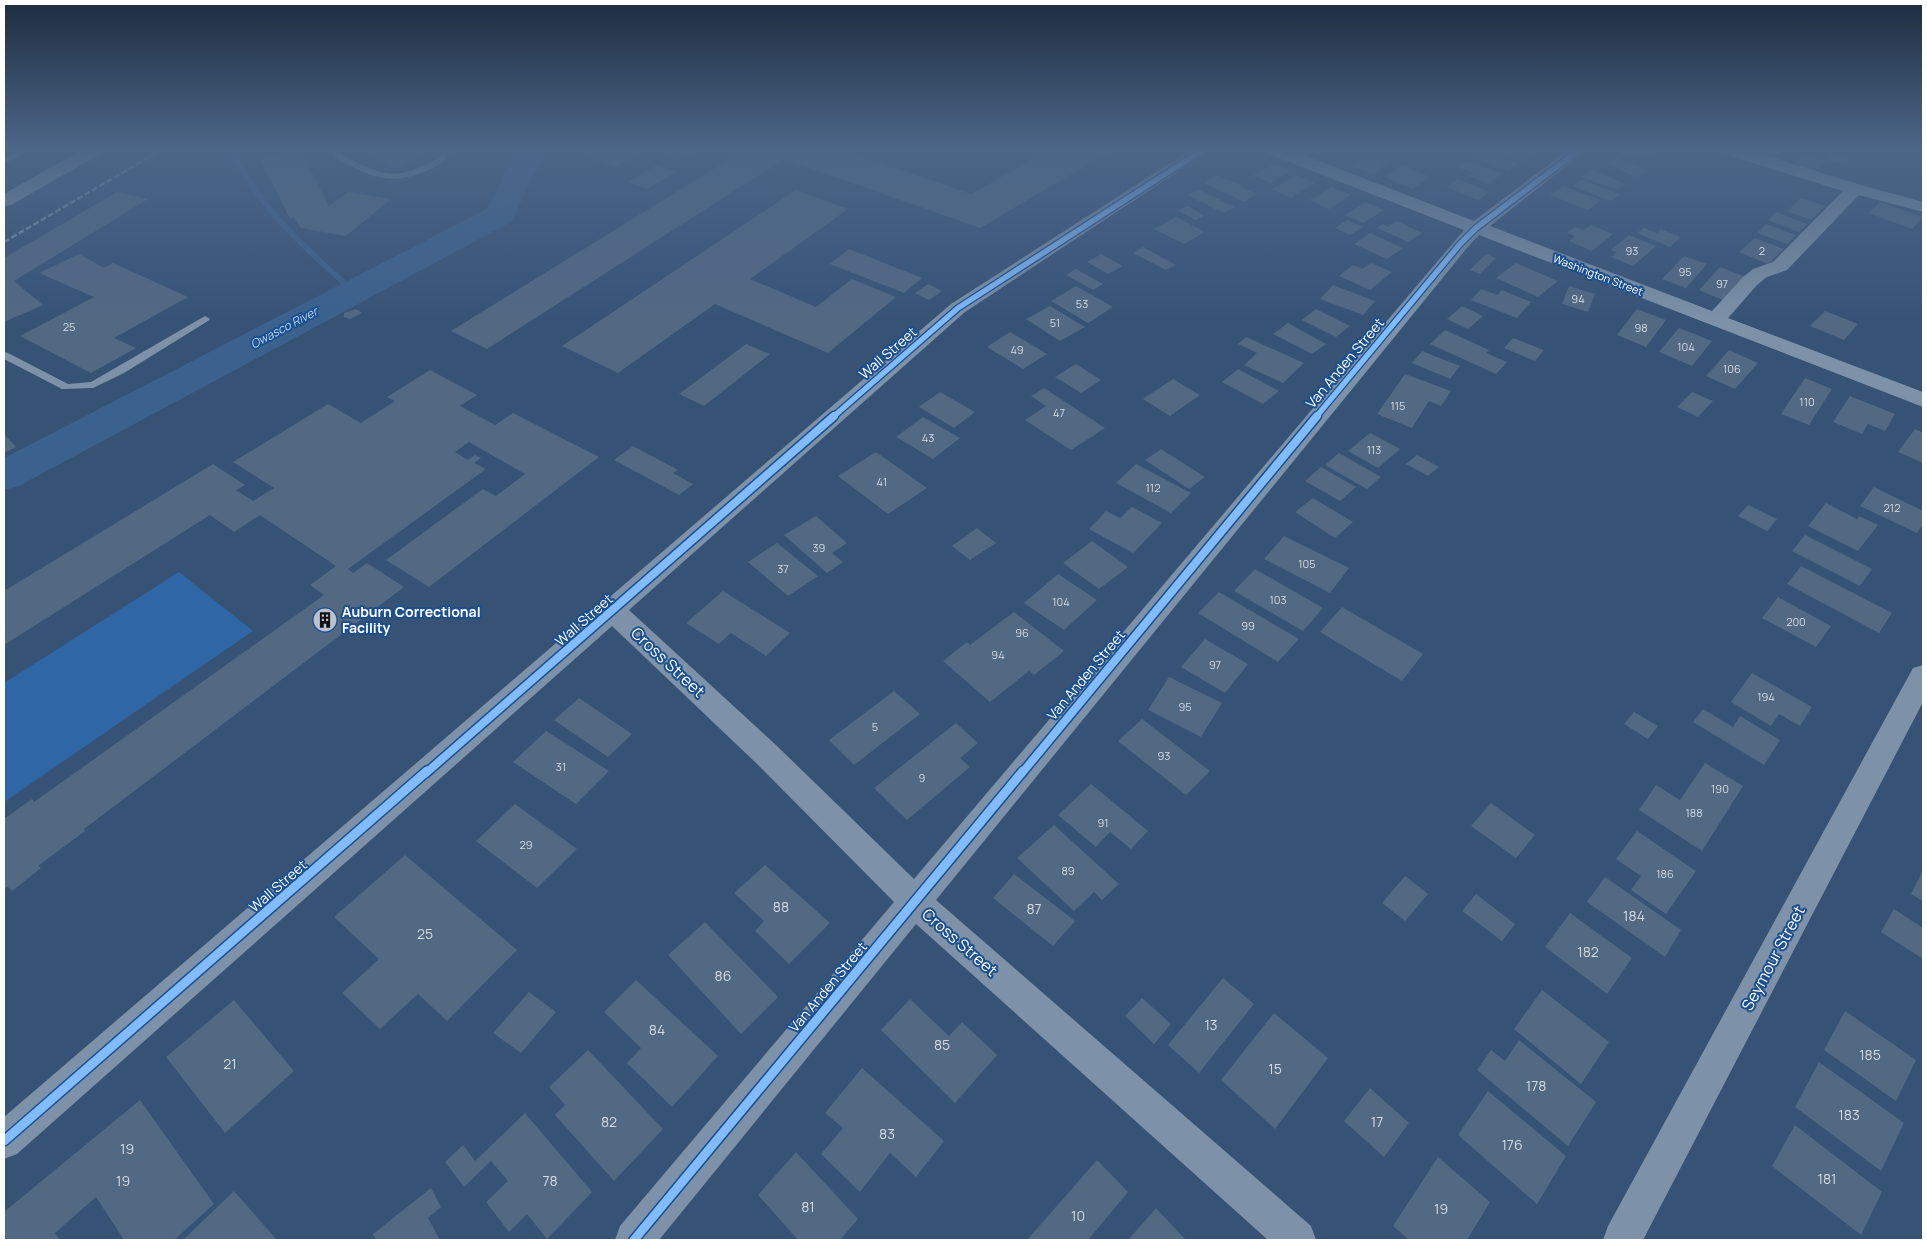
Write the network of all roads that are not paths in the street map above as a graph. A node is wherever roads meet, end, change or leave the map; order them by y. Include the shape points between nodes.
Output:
1 (1114, 207) edge
2 (1422, 207) edge
3 (1504, 207) edge
4 (1837, 207) edge
5 (1476, 228) junction
6 (205, 320) dead end
7 (1715, 320) junction
8 (4, 355) edge
9 (1923, 400) edge
10 (613, 611) junction
11 (1923, 676) edge
12 (915, 902) junction
13 (4, 1141) edge
14 (634, 1240) edge
15 (1297, 1240) edge
16 (1622, 1240) edge

1 - 10 street, Wall Street via 958,308
2 - 5 street, Washington Street
3 - 5 street, Van Anden Street
4 - 7 street via 1780,266 1760,273 1750,281
5 - 7 street, Washington Street
5 - 12 street, Van Anden Street
6 - 8 lane via 93,385 66,387
7 - 9 street, Washington Street
10 - 12 street, Cross Street
10 - 13 street, Wall Street
11 - 16 street, Seymour Street
12 - 14 street, Van Anden Street
12 - 15 street, Cross Street

